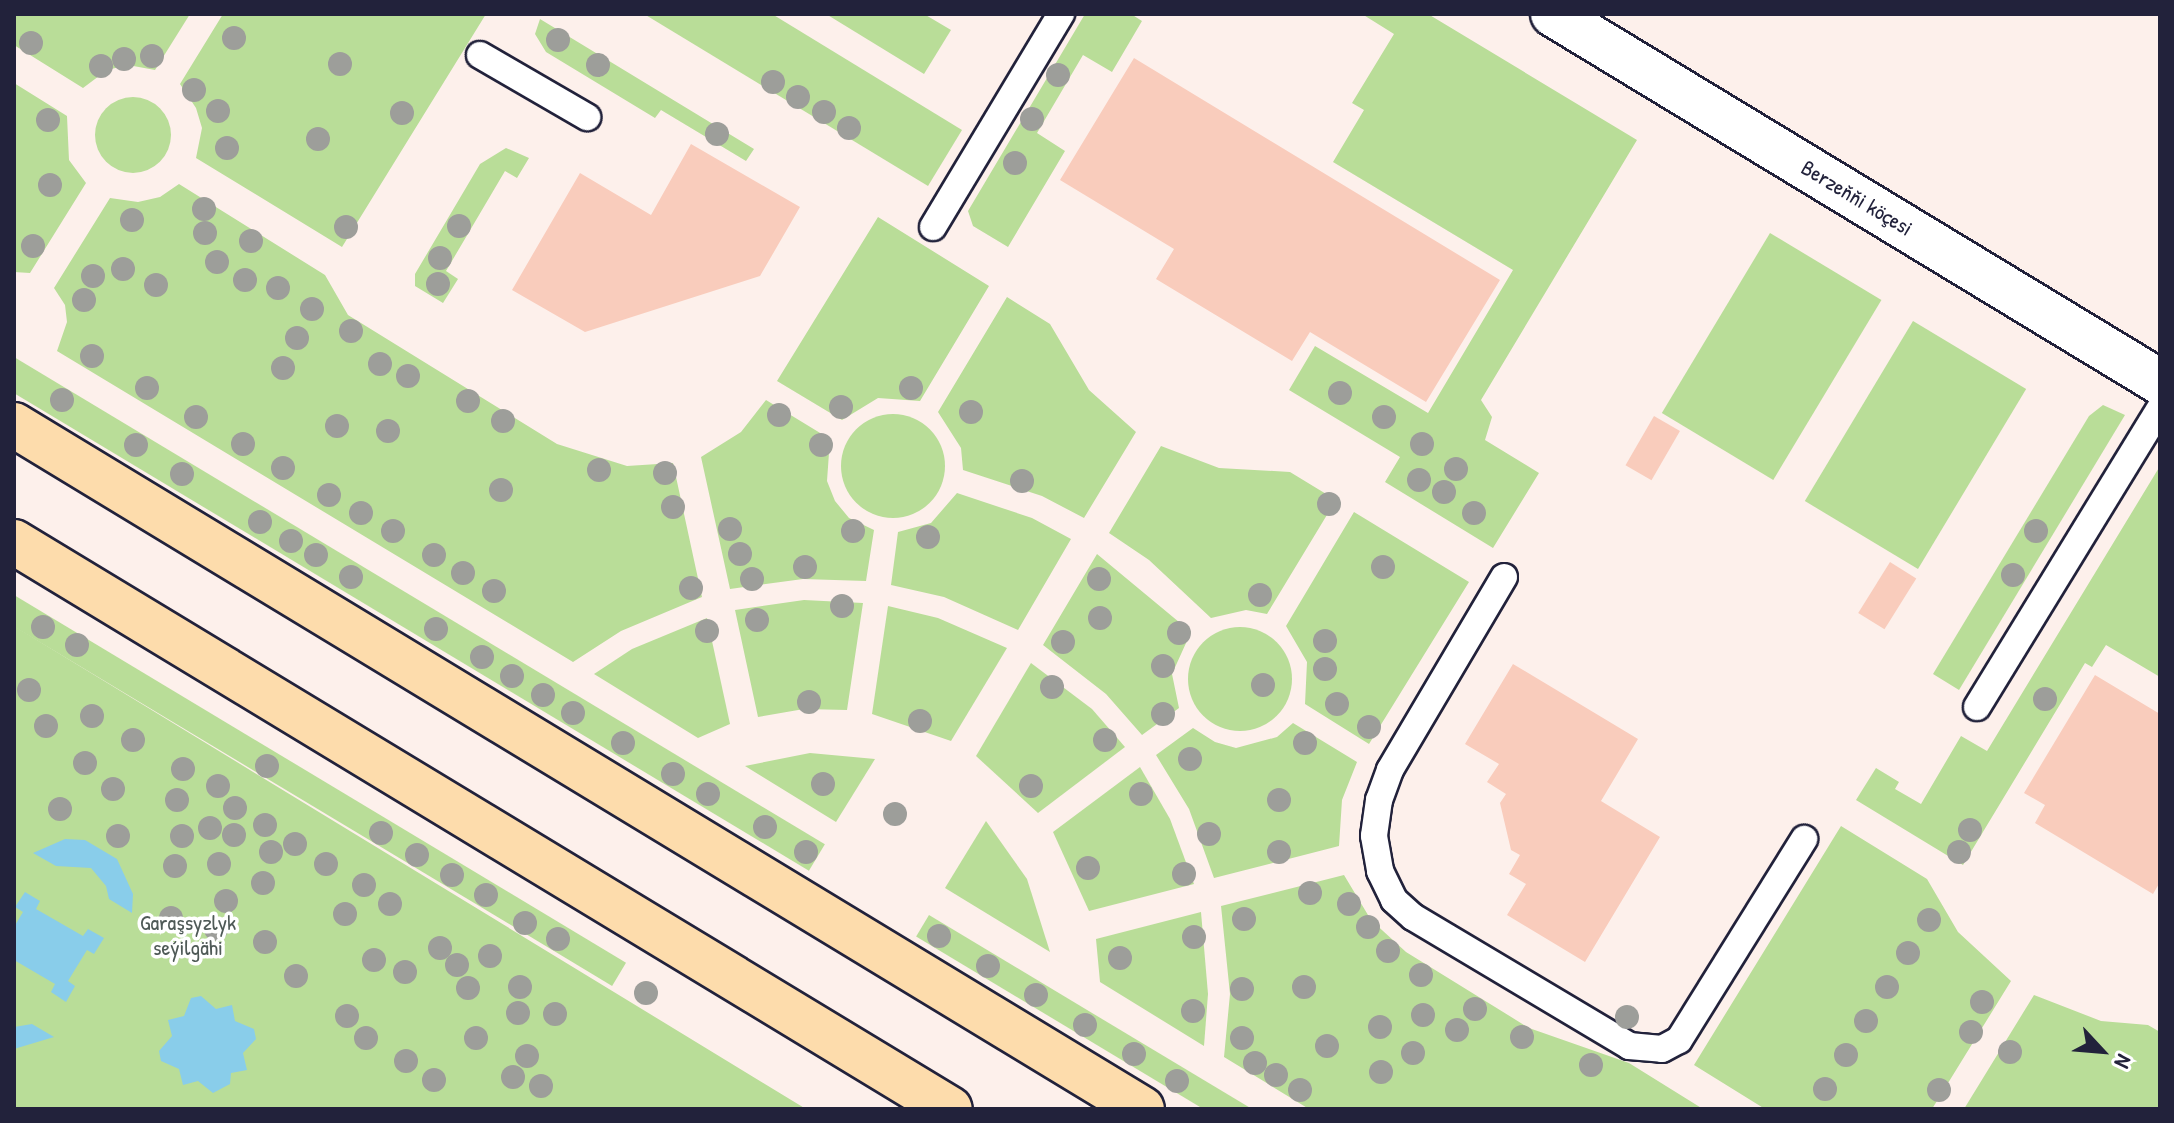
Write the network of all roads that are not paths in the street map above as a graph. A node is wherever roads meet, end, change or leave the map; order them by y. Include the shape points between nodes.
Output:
1 (1061, 14) edge
2 (1553, 14) edge
3 (480, 55) dead end
4 (587, 117) dead end
5 (933, 227) dead end
6 (2160, 382) edge
7 (2160, 408) edge
8 (14, 425) edge
9 (14, 542) edge
10 (1504, 577) dead end
11 (1977, 707) dead end
12 (1804, 839) dead end
13 (950, 1109) edge
14 (1142, 1109) edge

1 - 5 lane
2 - 6 street, Berzeňňi köçesi
3 - 4 lane
7 - 11 lane
8 - 14 main road
9 - 13 main road
10 - 12 lane via 1390,770 1379,800 1374,836 1380,871 1394,900 1413,917 1629,1046 1662,1049 1679,1040

